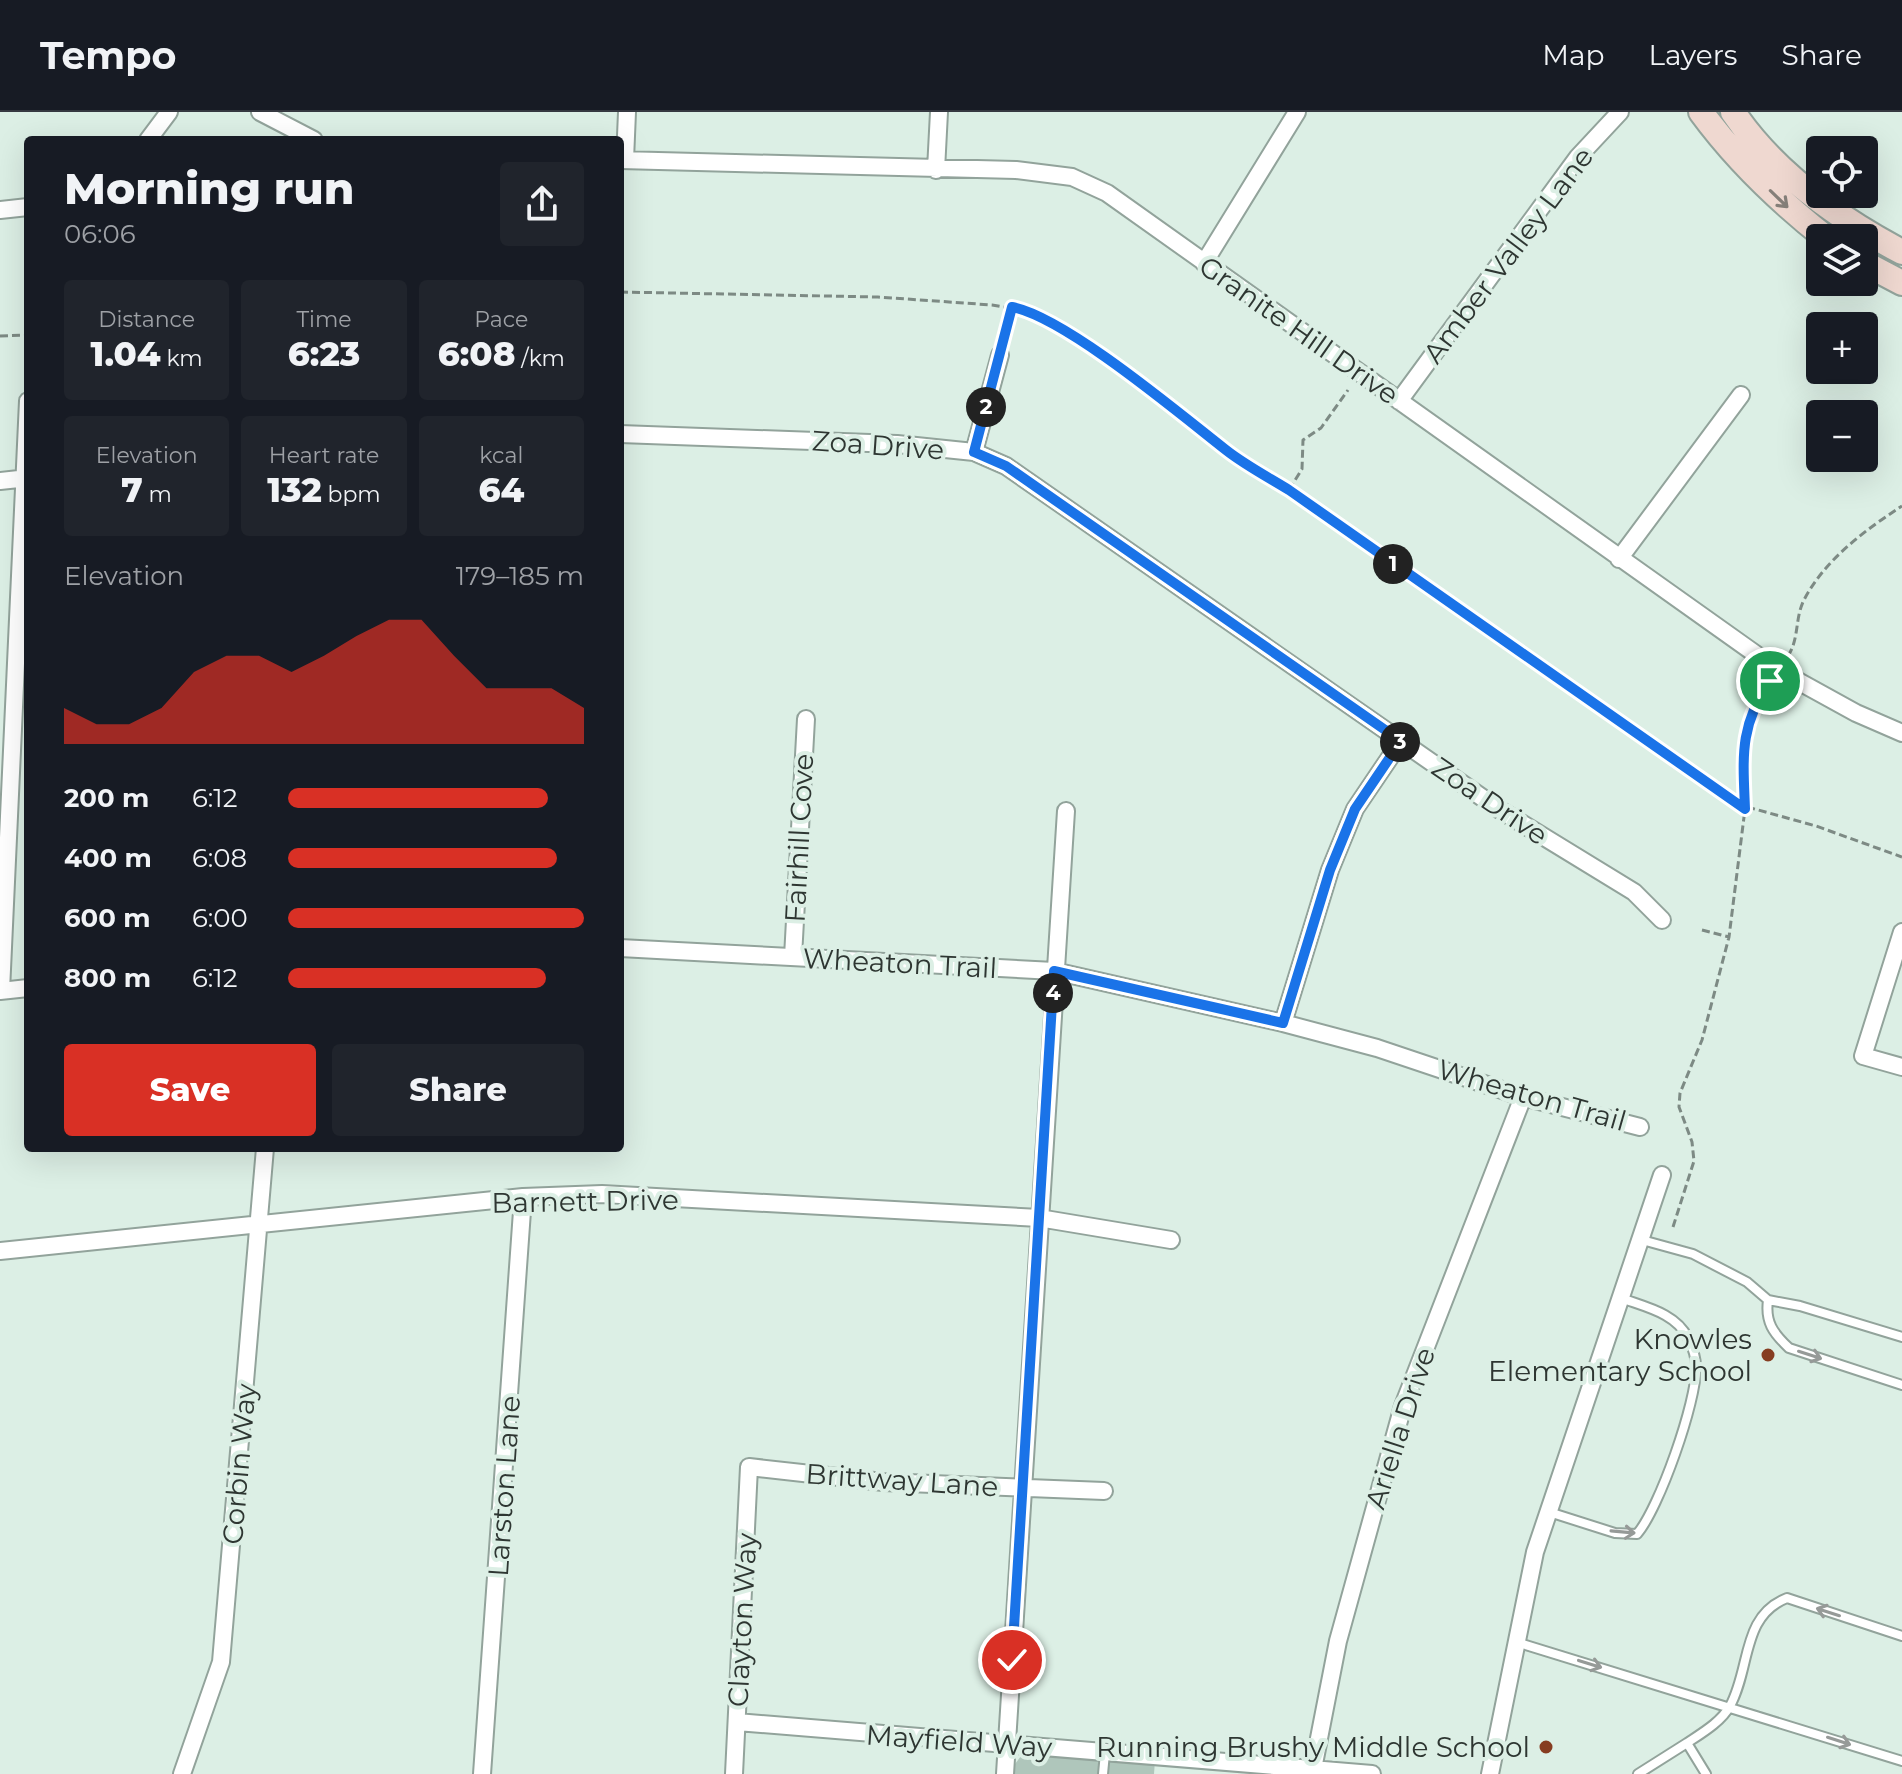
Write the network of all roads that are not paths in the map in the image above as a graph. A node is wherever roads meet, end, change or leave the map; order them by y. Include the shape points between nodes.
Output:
1 (169, 112) edge
2 (260, 112) edge
3 (627, 112) edge
4 (939, 112) edge
5 (1297, 112) edge
6 (1620, 112) edge
7 (1701, 112) edge
8 (1733, 112) edge
9 (151, 136) edge
10 (306, 136) edge
11 (624, 148) edge
12 (624, 160) edge
13 (936, 170) junction
14 (24, 207) edge
15 (0, 210) edge
16 (1808, 224) edge
17 (1902, 252) edge
18 (1204, 263) junction
19 (1878, 270) edge
20 (1902, 283) edge
21 (1000, 355) road end
22 (1741, 395) dead end
23 (1399, 401) junction
24 (624, 434) edge
25 (974, 452) junction
26 (24, 479) edge
27 (0, 481) edge
28 (24, 504) edge
29 (1619, 559) junction
30 (806, 719) dead end
31 (1902, 733) edge
32 (1401, 741) junction
33 (4, 757) edge
34 (1066, 811) dead end
35 (1662, 920) dead end
36 (1902, 932) edge
37 (624, 948) edge
38 (793, 957) junction
39 (1054, 971) junction
40 (24, 988) edge
41 (1, 991) edge
42 (1283, 1023) junction
43 (1902, 1067) edge
44 (1523, 1097) junction
45 (1640, 1127) dead end
46 (265, 1152) edge
47 (1662, 1175) dead end
48 (523, 1197) junction
49 (1039, 1218) junction
50 (261, 1224) junction
51 (1171, 1240) dead end
52 (1642, 1240) junction
53 (0, 1251) edge
54 (1621, 1298) junction
55 (1768, 1300) junction
56 (1902, 1337) edge
57 (1902, 1385) edge
58 (749, 1467) joint
59 (1021, 1489) junction
60 (1104, 1491) dead end
61 (1548, 1512) junction
62 (1902, 1636) edge
63 (1515, 1642) junction
64 (1730, 1706) junction
65 (737, 1722) junction
66 (1687, 1743) junction
67 (1008, 1745) junction
68 (1105, 1753) junction
69 (1902, 1761) edge
70 (1313, 1769) junction
71 (182, 1774) edge
72 (482, 1774) edge
73 (734, 1774) edge
74 (1005, 1774) edge
75 (1103, 1774) edge
76 (1372, 1774) edge
77 (1490, 1774) edge
78 (1638, 1774) edge
79 (1706, 1774) edge

1 - 9 street
2 - 10 street
3 - 11 street
4 - 13 street
5 - 18 street
6 - 23 street, Amber Valley Lane via 1578,157
7 -> 16 street via 1735,156
8 - 17 street via 1771,159 1806,190
12 - 13 street, Granite Hill Drive
13 - 18 street, Granite Hill Drive via 1016,170 1072,177 1107,193
14 - 15 street
18 - 23 street, Granite Hill Drive
19 - 20 street
21 - 25 street
22 - 29 street
23 - 29 street, Granite Hill Drive
24 - 25 street, Zoa Drive via 897,444
25 - 32 street, Zoa Drive via 1006,466
26 - 27 street
28 - 33 street
29 - 31 street, Granite Hill Drive via 1778,670
30 - 38 street, Fairhill Cove
32 - 35 street, Zoa Drive via 1500,810 1634,892
32 - 42 street via 1355,809 1330,870
33 - 41 street
34 - 39 street
36 - 43 street via 1863,1056
37 - 38 street, Wheaton Trail
38 - 39 street, Wheaton Trail
39 - 42 street, Wheaton Trail
39 - 49 street
40 - 41 street
42 - 44 street, Wheaton Trail
44 - 45 street, Wheaton Trail
44 - 70 street, Ariella Drive via 1403,1406 1338,1641
46 - 50 street, Corbin Way
47 - 52 street
48 - 49 street, Barnett Drive via 602,1194
48 - 50 street, Barnett Drive
48 - 72 street, Larston Lane
49 - 51 street, Barnett Drive
49 - 59 street
50 - 53 street, Barnett Drive
50 - 71 street, Corbin Way via 221,1662
52 - 54 street
52 - 55 lane via 1693,1254 1747,1282
54 - 61 street
61 -> 54 lane via 1615,1533 1637,1534 1658,1501 1696,1368 1687,1335 1667,1315
55 - 56 lane
55 -> 57 lane via 1766,1315 1774,1334 1789,1348
58 - 59 street, Brittway Lane via 883,1482
58 - 65 street, Clayton Way
59 - 60 street, Brittway Lane
59 - 67 street
61 - 63 street
62 -> 64 lane via 1787,1598 1777,1602 1760,1614
63 -> 64 lane
63 - 77 street
64 - 66 lane
64 -> 69 lane
65 - 67 street, Mayfield Way
65 - 73 street, Clayton Way
66 - 78 lane
66 - 79 lane
67 - 68 street, Mayfield Way
67 - 74 street
68 - 70 street, Mayfield Way
68 - 75 lane
70 - 76 street, Mayfield Way

